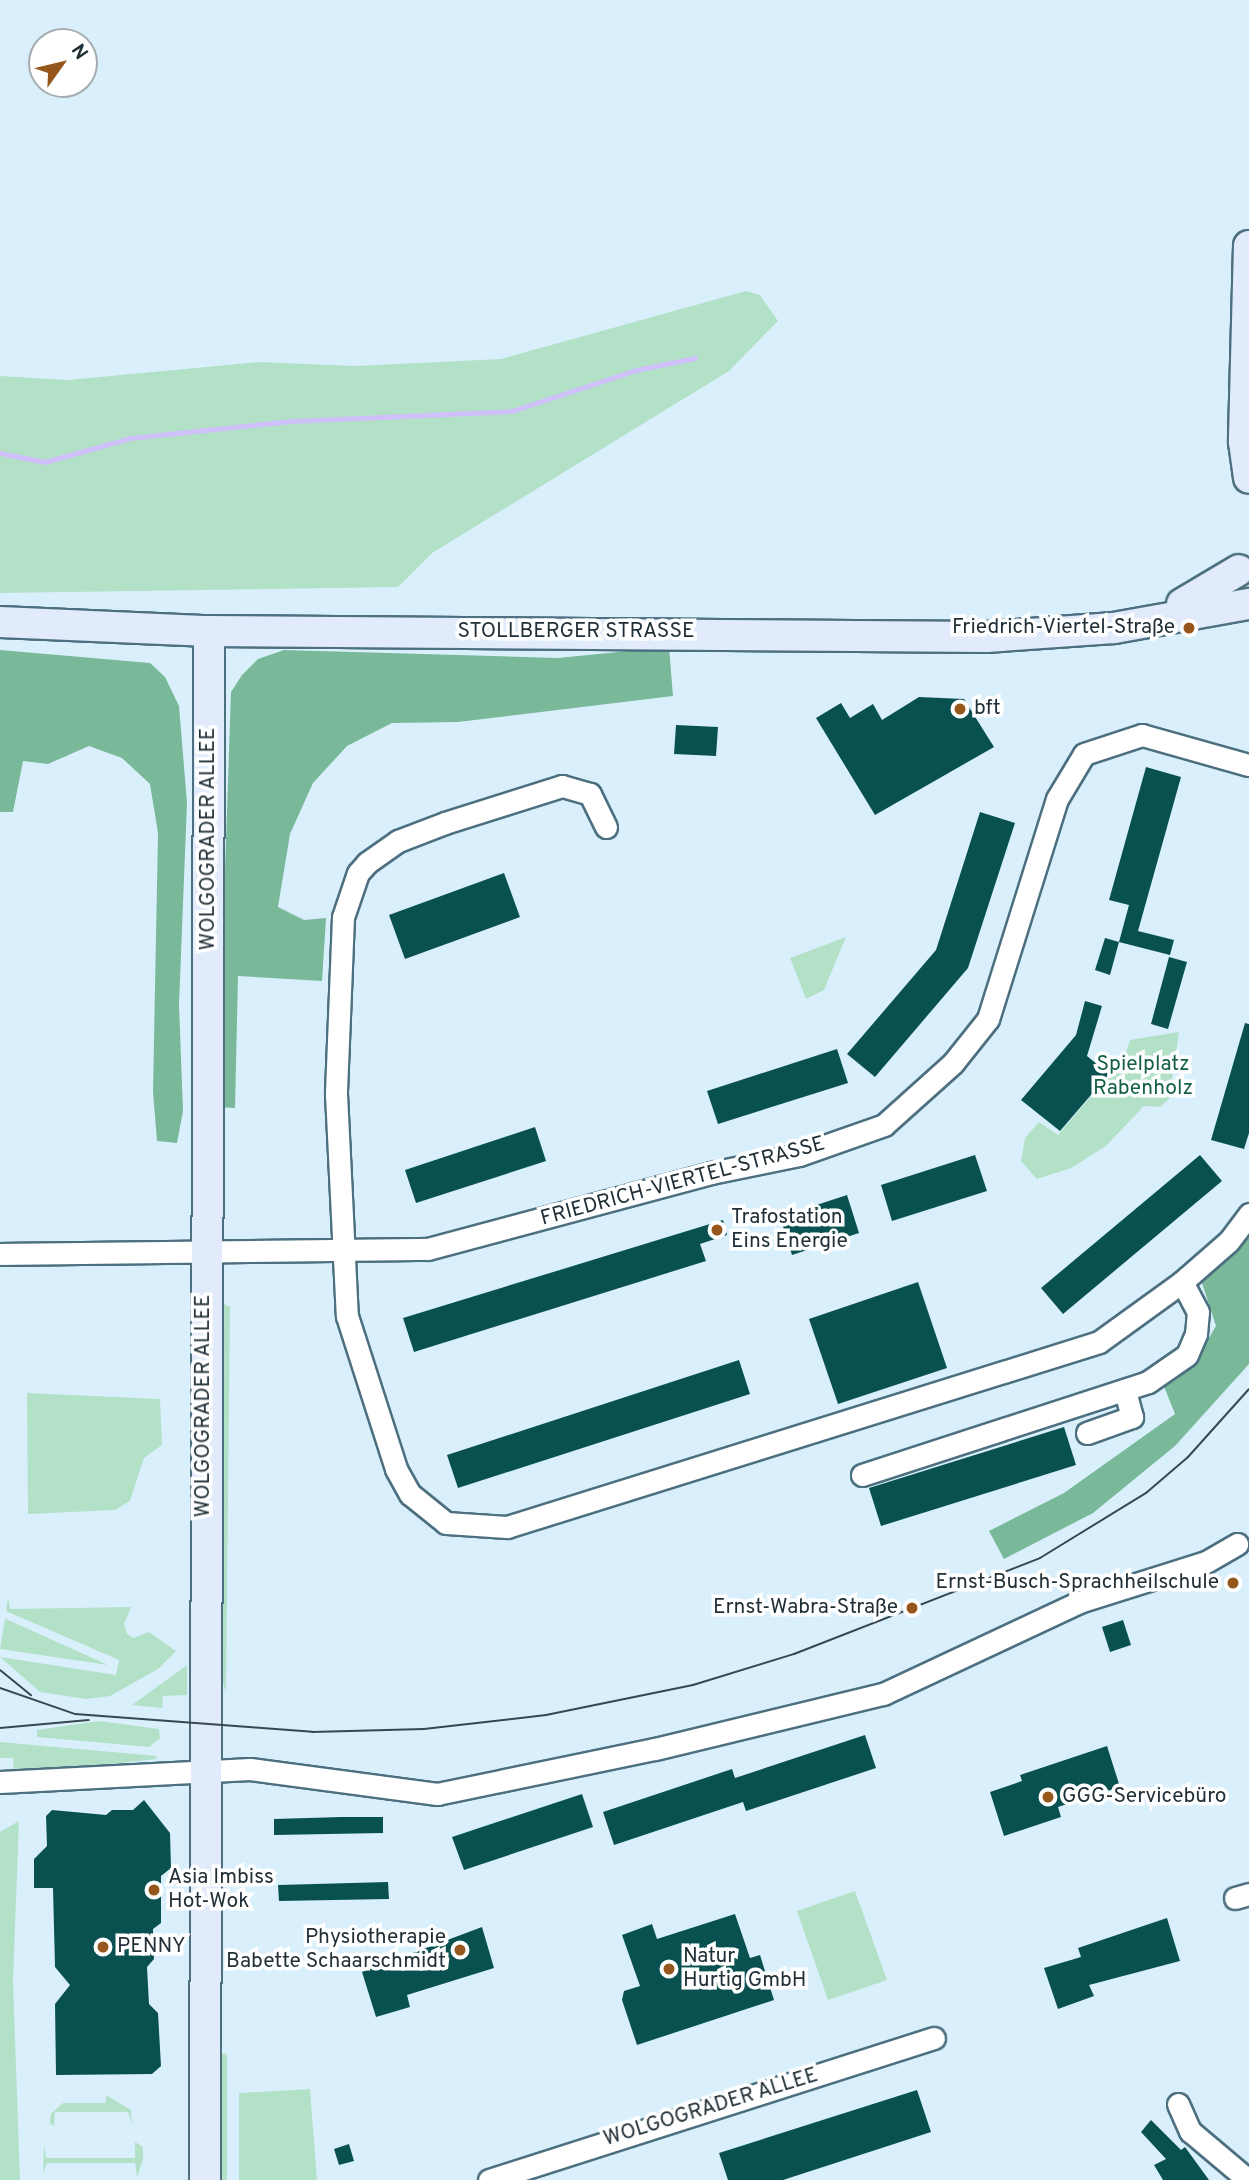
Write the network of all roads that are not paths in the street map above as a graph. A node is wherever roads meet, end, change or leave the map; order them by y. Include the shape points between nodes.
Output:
1 (1249, 246) edge
2 (1248, 423) edge
3 (1249, 478) edge
4 (1244, 561) edge
5 (1249, 605) edge
6 (1150, 621) junction
7 (0, 622) edge
8 (209, 631) junction
9 (1249, 765) edge
10 (606, 827) dead end
11 (1249, 1214) edge
12 (205, 1250) junction
13 (340, 1250) junction
14 (0, 1254) edge
15 (1182, 1282) junction
16 (1125, 1390) junction
17 (1087, 1433) dead end
18 (862, 1475) dead end
19 (1237, 1544) dead end
20 (205, 1772) junction
21 (0, 1782) edge
22 (934, 2038) dead end
23 (1178, 2104) dead end
24 (205, 2180) edge
25 (489, 2180) edge
26 (1248, 2180) edge

1 - 2 main road
2 - 3 main road
4 - 5 main road
4 - 6 main road, STOLLBERGER STRASSE
5 - 6 main road, STOLLBERGER STRASSE
6 - 8 main road, STOLLBERGER STRASSE via 1063,635 986,638
7 - 8 main road, STOLLBERGER STRASSE
8 - 12 main road, WOLGOGRADER ALLEE
9 - 13 street, FRIEDRICH-VIERTEL-STRASSE via 1142,735 1095,748 1073,768 1057,799 988,1019 953,1063 884,1125 799,1155 710,1173 428,1249
10 - 13 street via 590,794 562,786 398,841 358,873 343,917 336,990
11 - 15 street via 1229,1241
12 - 13 street, FRIEDRICH-VIERTEL-STRASSE
12 - 14 street, FRIEDRICH-VIERTEL-STRASSE via 151,1255
12 - 20 main road, WOLGOGRADER ALLEE
13 - 15 street via 347,1316 396,1469 410,1494 446,1523 507,1527 1099,1342
15 - 16 street via 1198,1312 1196,1334 1187,1355
16 - 17 street via 1132,1417
16 - 18 street
19 - 20 street via 1206,1563 1079,1602 883,1694 655,1749 437,1794 250,1769
20 - 21 street
20 - 24 main road, WOLGOGRADER ALLEE
22 - 25 street, WOLGOGRADER ALLEE
23 - 26 street via 1190,2131

